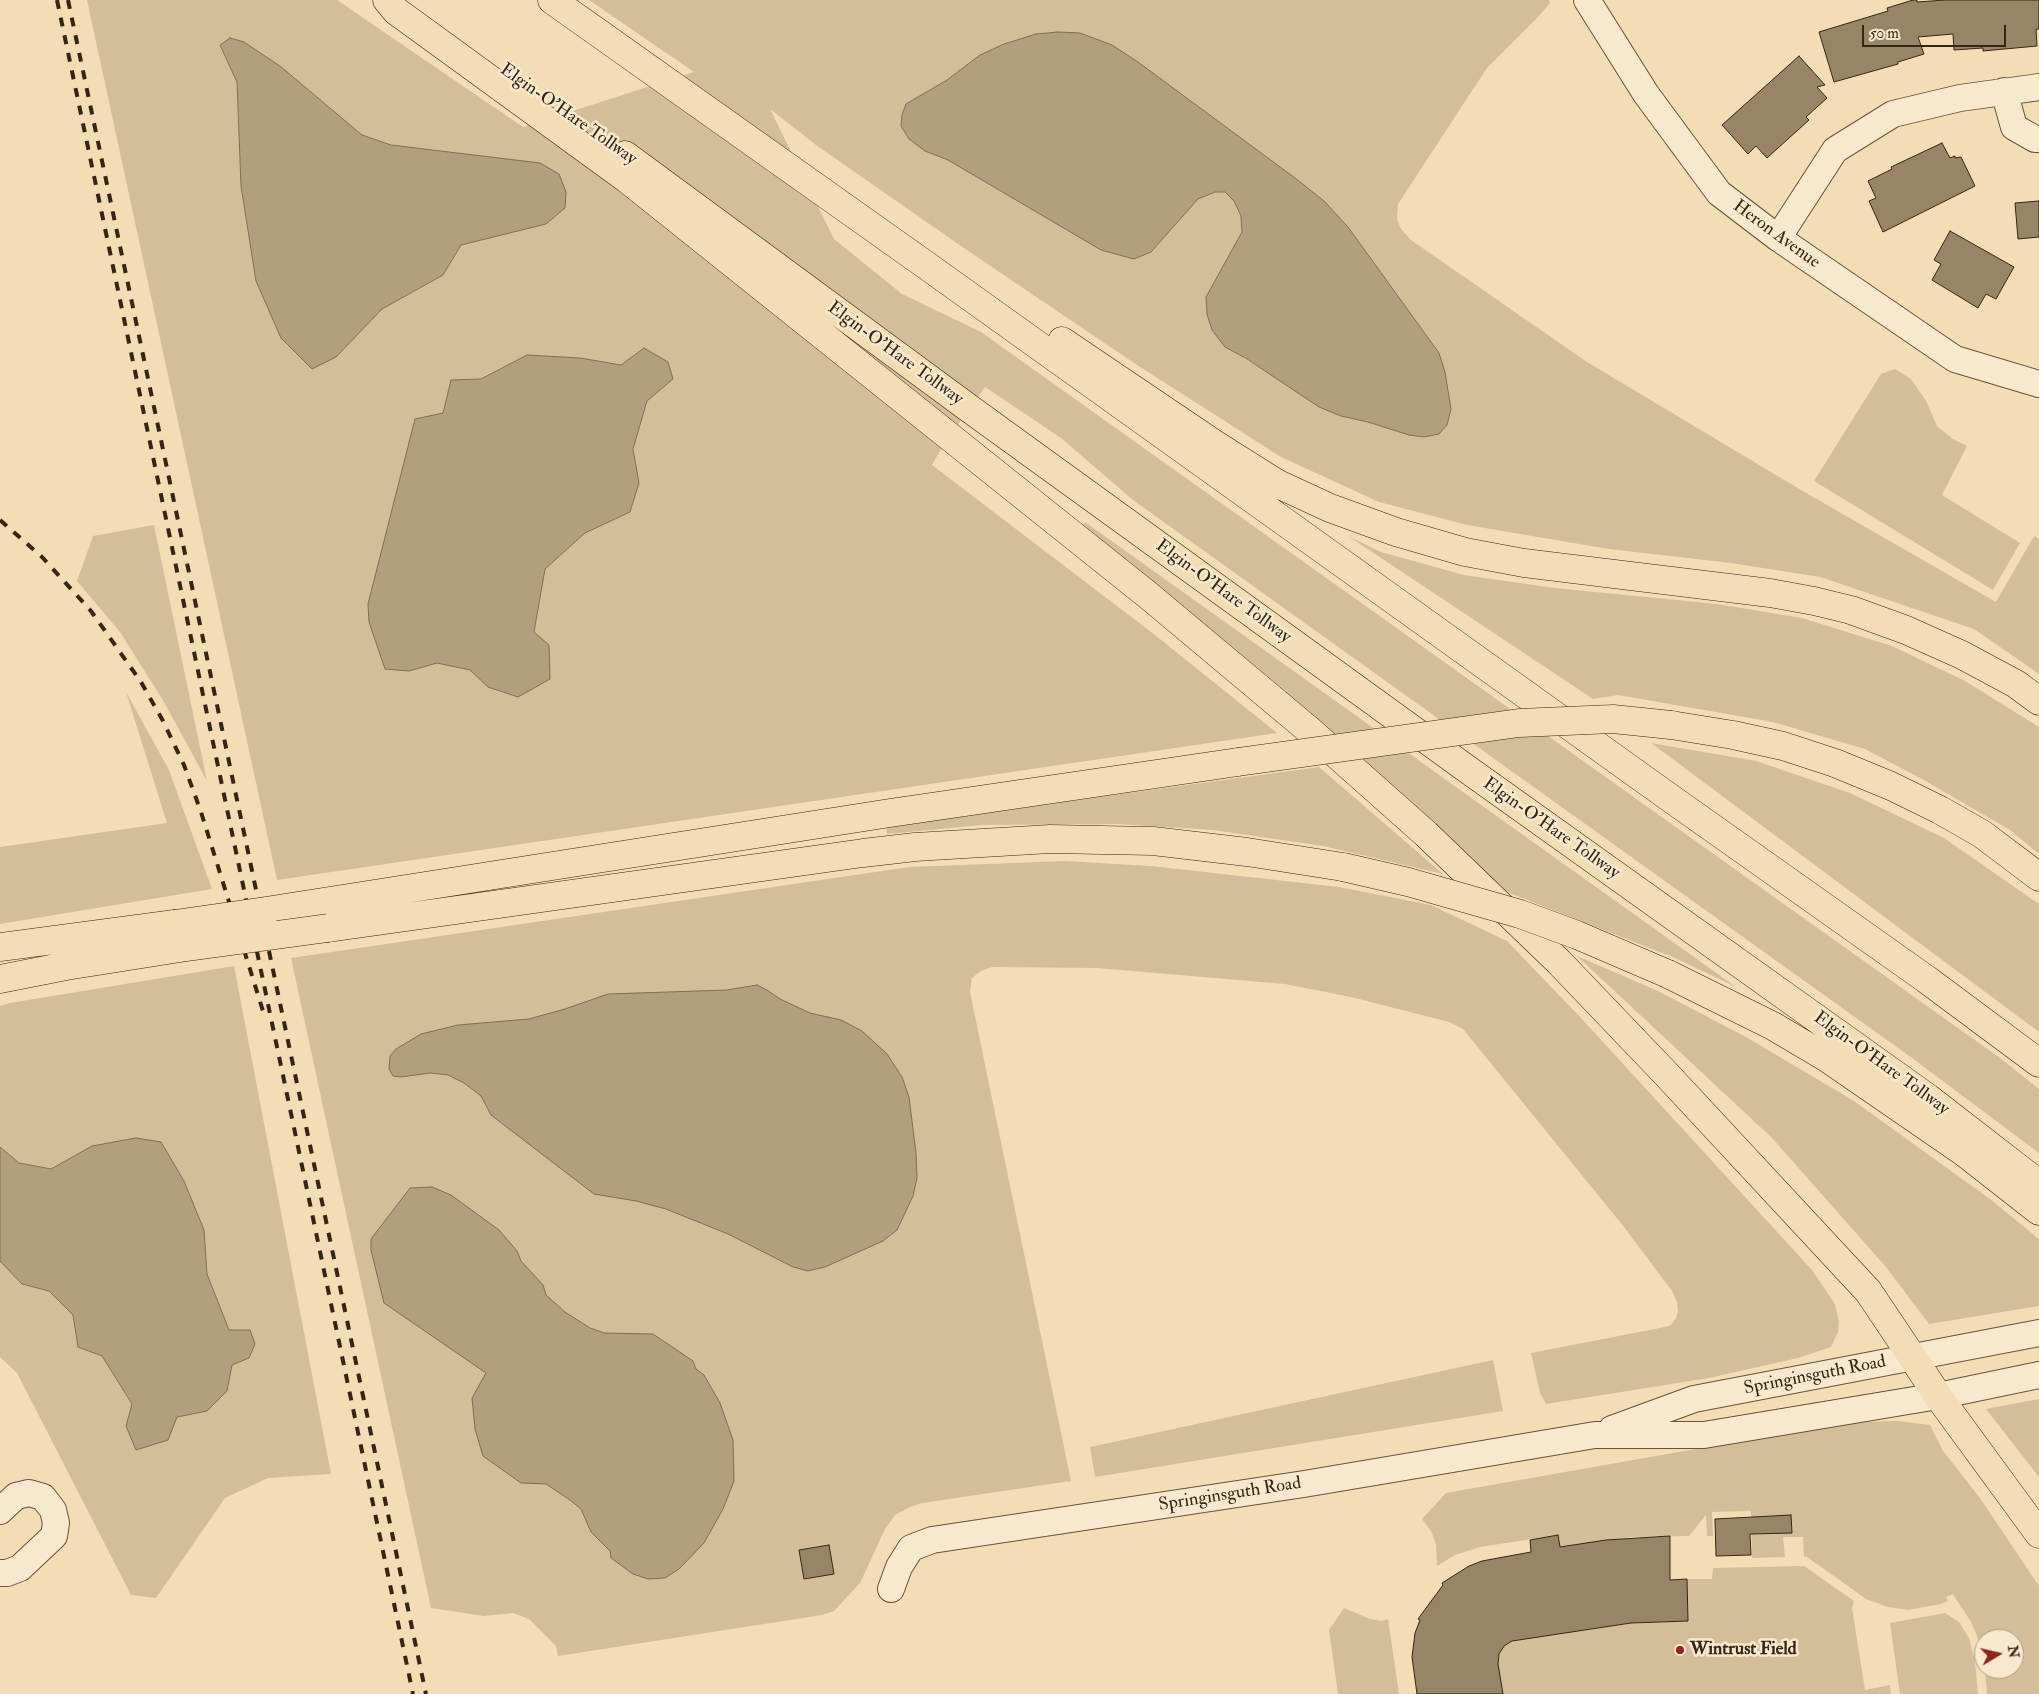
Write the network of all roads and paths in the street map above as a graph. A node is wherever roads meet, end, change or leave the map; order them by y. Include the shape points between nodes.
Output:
1 (387, 0) edge
2 (406, 0) edge
3 (552, 0) edge
4 (1587, 0) edge
5 (2039, 87) edge
6 (2004, 91) junction
7 (2039, 139) edge
8 (1778, 238) junction
9 (923, 263) junction
10 (2039, 384) edge
11 (2039, 701) edge
12 (2039, 877) edge
13 (325, 915) junction
14 (178, 936) junction
15 (0, 947) edge
16 (0, 979) edge
17 (2039, 1063) edge
18 (2039, 1184) edge
19 (2039, 1211) edge
20 (2039, 1332) edge
21 (1913, 1358) junction
22 (2039, 1375) edge
23 (1938, 1396) junction
24 (1595, 1435) junction
25 (0, 1511) edge
26 (2039, 1534) edge
27 (0, 1573) edge
28 (891, 1590) dead end

1 - 21 main road via 396,11 627,179 1149,596 1310,730 1426,834 1559,962 1868,1291
2 - 18 main road, Elgin-O'Hare Tollway via 645,169 970,409 1928,1098
3 - 9 main road
4 - 8 street, Heron Avenue via 1646,94 1719,194
5 - 6 street
6 - 7 street via 2014,127
6 - 8 street via 1893,114 1835,150
8 - 10 street, Heron Avenue via 1955,359
9 - 11 main road via 970,278 1216,445 1278,484 1330,508 1465,552 1524,563 1770,593 1851,610 1962,654 2016,684
9 - 17 main road
12 - 13 main road, bridge via 1982,834 1940,810 1843,766 1783,746 1733,735 1613,719 1519,723 890,812
13 - 14 main road, bridge
13 - 19 main road, bridge via 863,853 1050,839 1153,841 1343,867 1520,914 1577,935 1668,974 1774,1026 1827,1058 1965,1153
14 - 15 main road
14 - 16 main road via 66,966
20 - 21 street, Springinsguth Road
21 - 23 main road
21 - 24 street, Springinsguth Road via 1694,1399
22 - 23 street, Springinsguth Road
23 - 24 street, Springinsguth Road via 1704,1435
23 - 26 main road
24 - 28 street, Springinsguth Road via 1304,1484 932,1540 911,1548 899,1567
25 - 27 street via 16,1496 29,1493 43,1497 53,1510 56,1523 54,1536 20,1568

